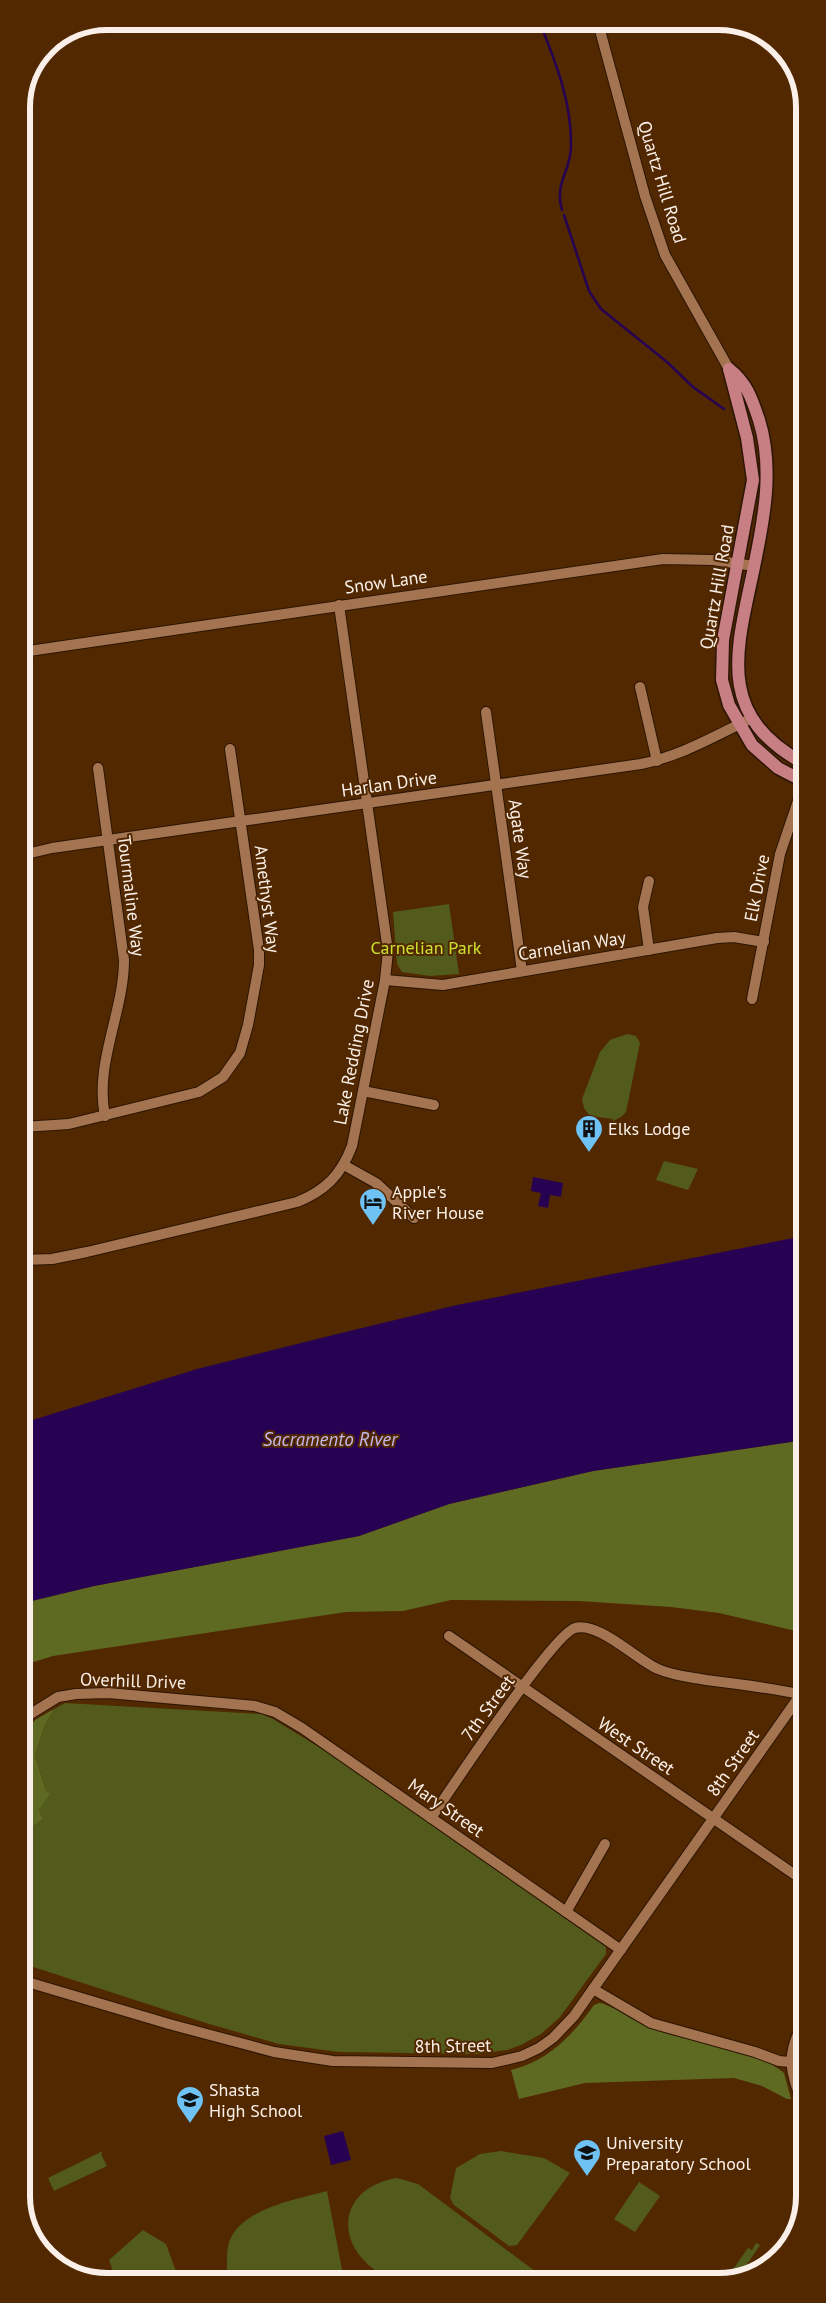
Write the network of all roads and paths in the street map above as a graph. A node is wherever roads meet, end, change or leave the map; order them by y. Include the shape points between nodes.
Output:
1 (600, 30) edge
2 (729, 369) junction
3 (737, 563) junction
4 (754, 566) junction
5 (339, 605) junction
6 (30, 651) edge
7 (640, 686) dead end
8 (486, 712) dead end
9 (752, 718) junction
10 (738, 725) junction
11 (230, 749) dead end
12 (796, 759) edge
13 (656, 761) junction
14 (98, 768) dead end
15 (796, 777) edge
16 (495, 785) junction
17 (367, 803) junction
18 (796, 806) edge
19 (241, 821) junction
20 (108, 840) junction
21 (30, 854) edge
22 (649, 882) dead end
23 (764, 942) junction
24 (649, 950) junction
25 (522, 971) junction
26 (385, 980) junction
27 (752, 999) dead end
28 (363, 1091) junction
29 (434, 1104) dead end
30 (105, 1116) junction
31 (30, 1127) edge
32 (344, 1165) junction
33 (414, 1218) dead end
34 (30, 1260) edge
35 (450, 1636) dead end
36 (523, 1688) junction
37 (796, 1694) edge
38 (796, 1703) edge
39 (247, 1704) joint
40 (30, 1714) edge
41 (431, 1818) junction
42 (713, 1818) junction
43 (604, 1844) dead end
44 (796, 1875) edge
45 (566, 1912) junction
46 (621, 1950) junction
47 (30, 1983) edge
48 (593, 1989) junction
49 (796, 2039) edge
50 (790, 2062) junction
51 (796, 2081) edge

1 - 2 street, Quartz Hill Road via 645,196 666,255
2 - 3 main road, Quartz Hill Road via 747,438 753,480
2 - 4 main road, Quartz Hill Road via 747,387 760,425 766,458 766,495
3 - 4 street, Snow Lane
3 - 5 street, Snow Lane via 663,559
3 - 10 main road, Quartz Hill Road via 721,665 725,692
4 - 9 main road, Quartz Hill Road via 737,660 740,688
5 - 6 street, Snow Lane
5 - 17 street, Lake Redding Drive
7 - 13 street
8 - 16 street, Agate Way
9 - 10 street, Harlan Drive
9 - 12 main road, Quartz Hill Road via 775,746
10 - 13 street, Harlan Drive via 688,750
10 - 15 main road, Quartz Hill Road via 759,753
11 - 19 street, Amethyst Way
13 - 16 street, Harlan Drive
14 - 20 street, Tourmaline Way
16 - 17 street, Harlan Drive
16 - 25 street, Agate Way
17 - 19 street, Harlan Drive
17 - 26 street, Lake Redding Drive via 387,944
18 - 23 street, Elk Drive via 782,846
19 - 20 street, Harlan Drive
19 - 30 street, Amethyst Way via 259,955 248,1025 240,1053 224,1077 199,1092
20 - 21 street, Harlan Drive
20 - 30 street, Tourmaline Way via 124,972 104,1074 102,1098
22 - 24 street via 643,908
23 - 24 street, Carnelian Way via 716,938
23 - 27 street, Elk Drive
24 - 25 street, Carnelian Way
25 - 26 street, Carnelian Way via 437,986
26 - 28 street, Lake Redding Drive
28 - 29 street
28 - 32 street, Lake Redding Drive via 352,1146
30 - 31 street, Amethyst Way via 54,1126
32 - 33 street via 376,1183
32 - 34 street, Lake Redding Drive via 326,1187 296,1202 87,1252
35 - 36 street, West Street
36 - 37 street, 7th Street via 562,1637 580,1627 591,1628 642,1661 670,1674
36 - 41 street, 7th Street
36 - 42 street, West Street
38 - 42 street, 8th Street
39 - 40 street, Overhill Drive via 131,1694 76,1694 58,1697
39 - 41 street, Mary Street via 286,1718
41 - 45 street, Mary Street
42 - 44 street, West Street
42 - 46 street, 8th Street
43 - 45 street
45 - 46 street, Mary Street
46 - 48 street, 8th Street
47 - 48 street, 8th Street via 274,2052 333,2061 394,2064 480,2064 522,2056 559,2033
48 - 50 street via 651,2023
49 - 50 street
50 - 51 street

